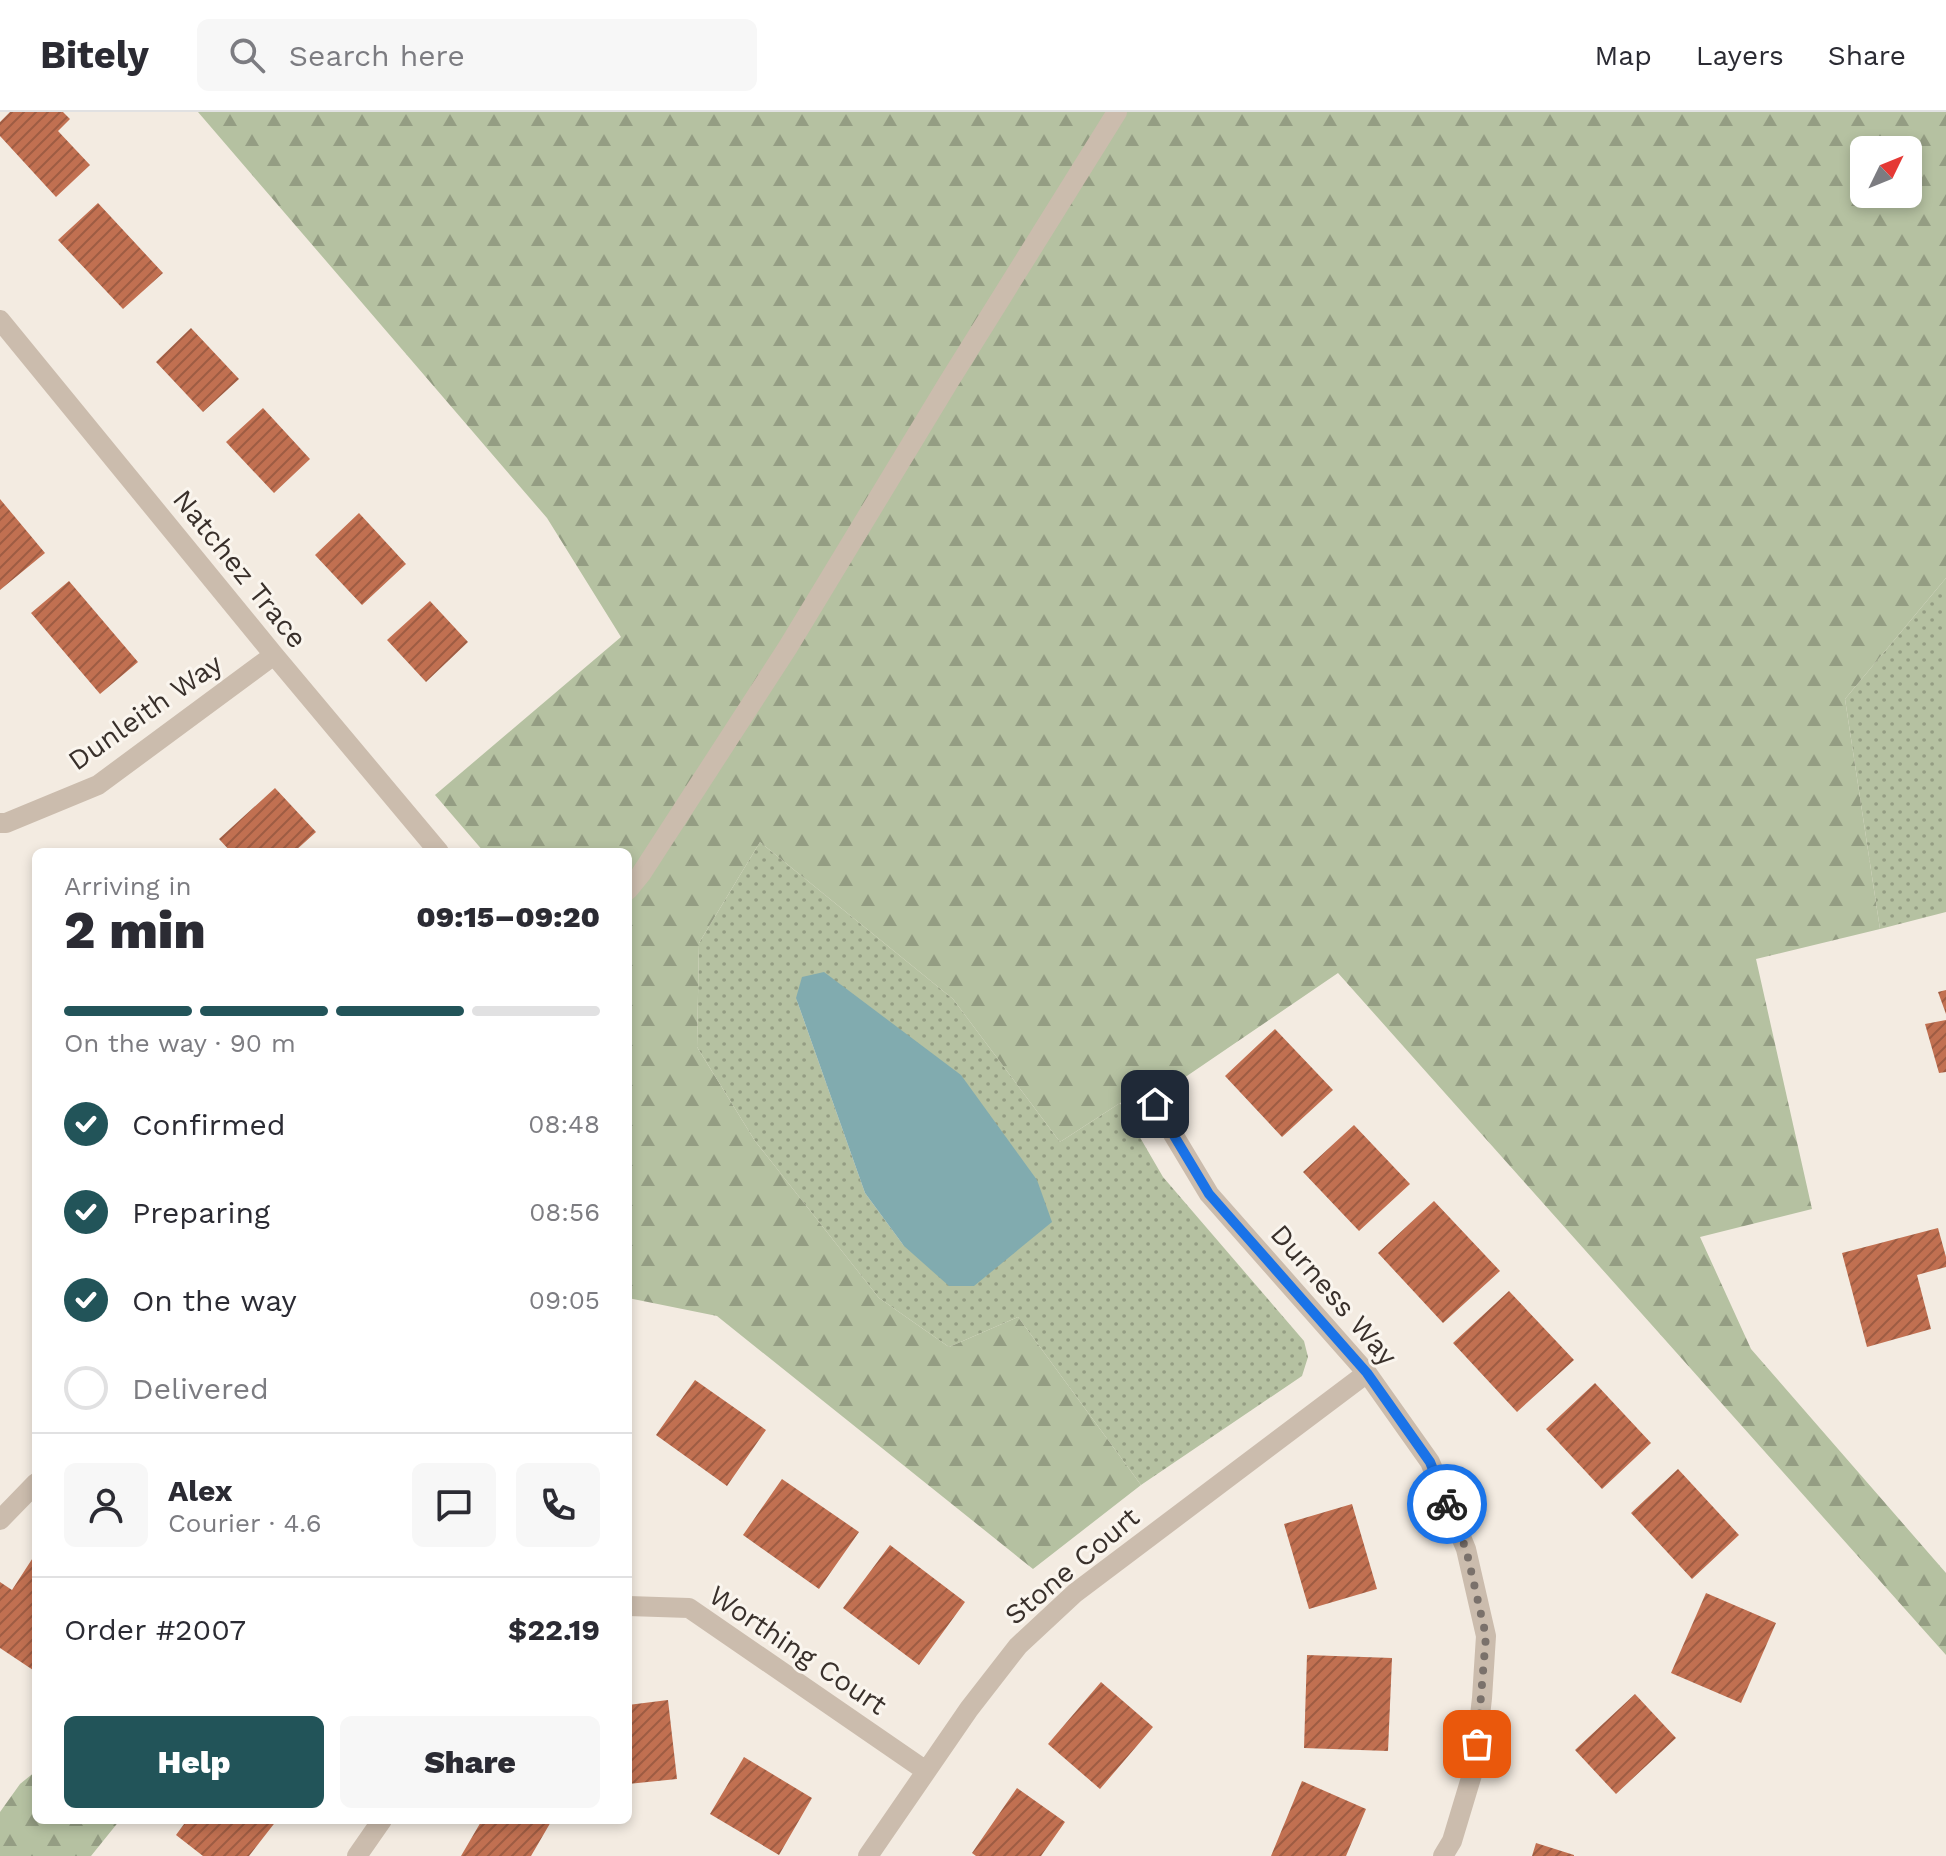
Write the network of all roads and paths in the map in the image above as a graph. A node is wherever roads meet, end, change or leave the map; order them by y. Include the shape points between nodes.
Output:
1 (1117, 112) edge
2 (0, 320) edge
3 (274, 655) junction
4 (0, 823) edge
5 (436, 848) edge
6 (632, 885) edge
7 (1155, 1104) dead end
8 (1367, 1373) junction
9 (32, 1487) edge
10 (0, 1520) edge
11 (632, 1606) edge
12 (926, 1771) junction
13 (379, 1824) edge
14 (357, 1856) edge
15 (868, 1856) edge
16 (1443, 1856) edge

1 - 6 street via 788,647
2 - 3 street, Natchez Trace
3 - 4 street, Dunleith Way via 98,785
3 - 5 street, Natchez Trace
7 - 8 street, Durness Way via 1209,1194
8 - 12 street, Stone Court via 1075,1593 1018,1646
8 - 16 street, Durness Way via 1430,1462 1466,1549 1486,1636 1474,1768
9 - 10 street
11 - 12 street, Worthing Court via 689,1608
12 - 15 street, Stone Court
13 - 14 street

